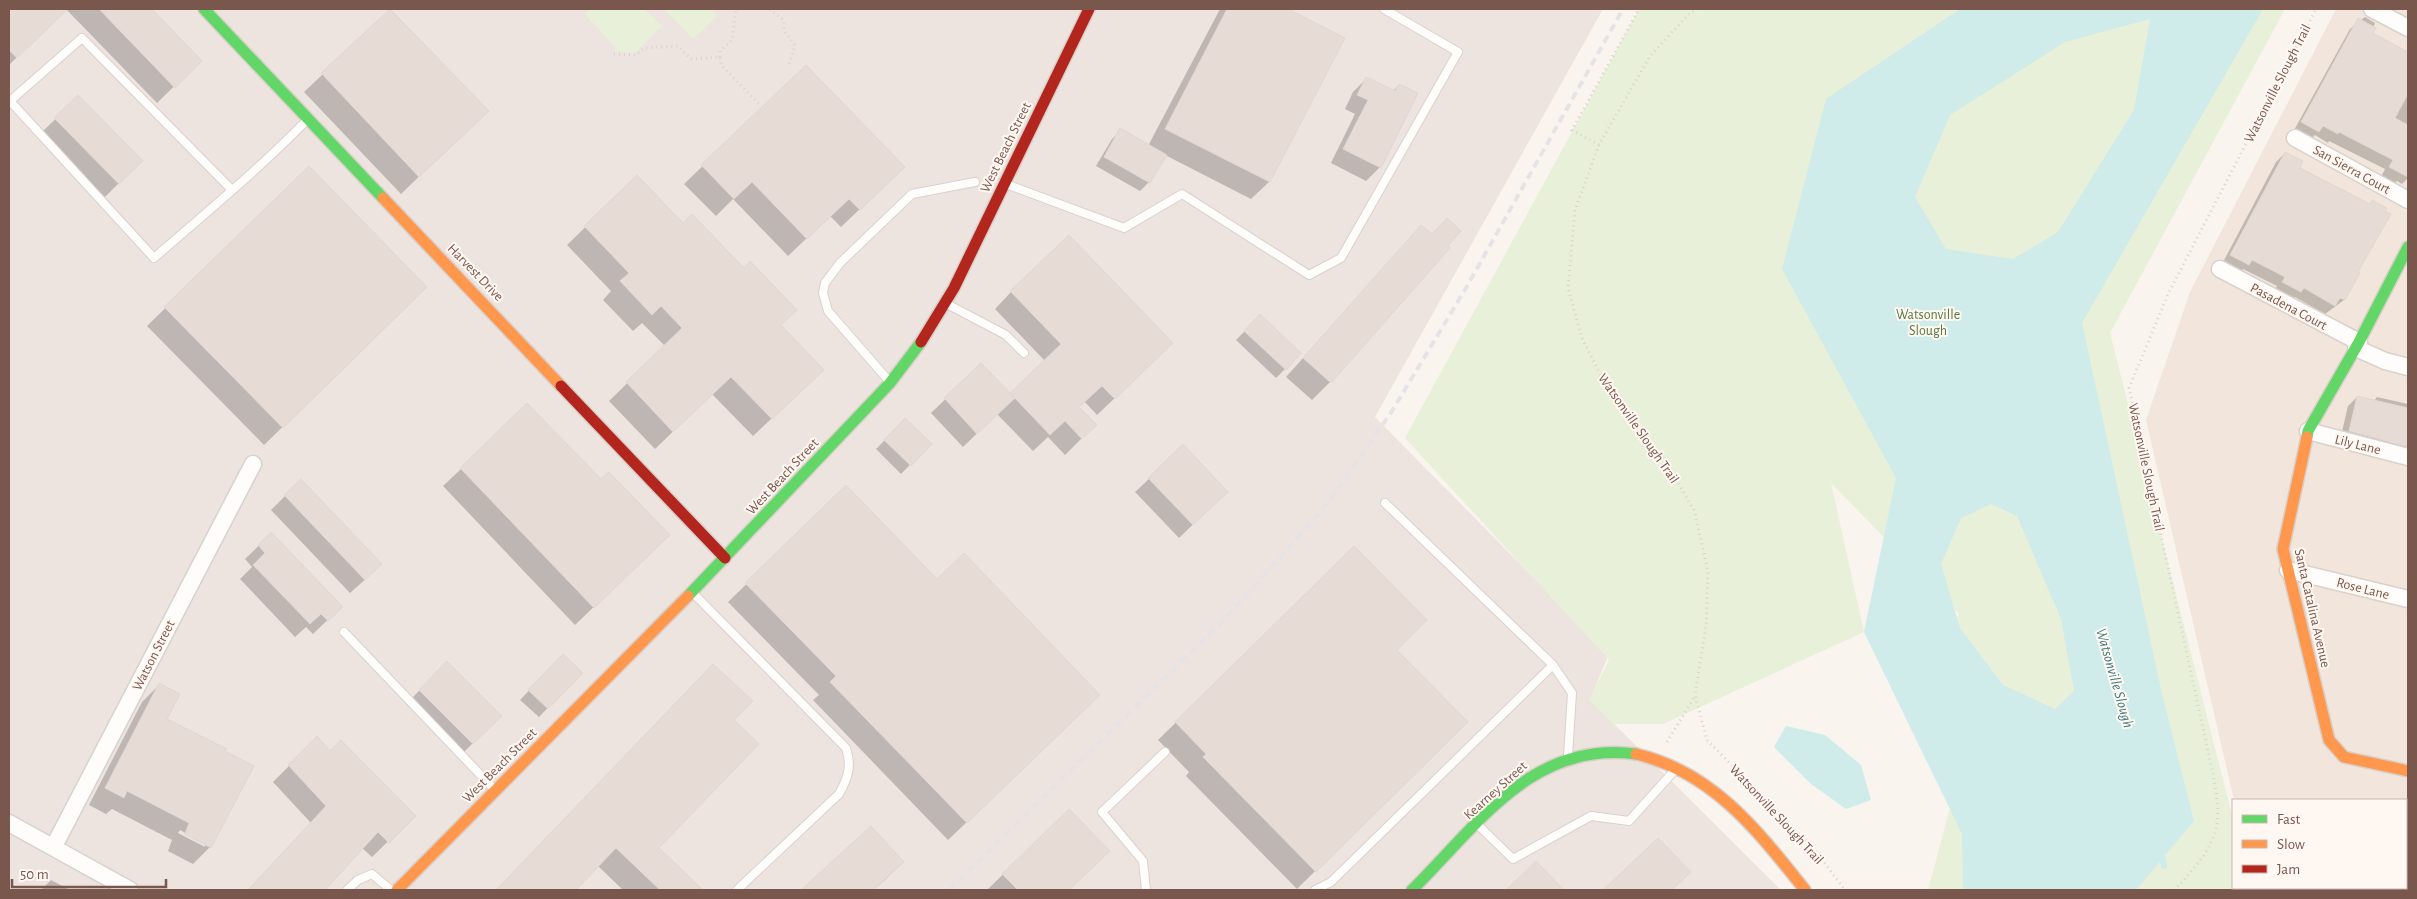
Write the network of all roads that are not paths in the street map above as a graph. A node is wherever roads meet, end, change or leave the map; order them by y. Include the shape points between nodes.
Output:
1 (204, 9) edge
2 (1384, 9) edge
3 (2372, 9) edge
4 (1084, 11) edge
5 (2408, 28) edge
6 (309, 118) junction
7 (2295, 138) dead end
8 (975, 182) dead end
9 (1004, 184) junction
10 (232, 190) junction
11 (2408, 200) edge
12 (2408, 247) edge
13 (2220, 269) dead end
14 (945, 303) junction
15 (2358, 345) junction
16 (1024, 353) dead end
17 (2408, 367) edge
18 (890, 383) junction
19 (2308, 431) junction
20 (2408, 457) edge
21 (253, 464) dead end
22 (1385, 503) dead end
23 (725, 558) junction
24 (2288, 570) junction
25 (692, 592) junction
26 (2408, 599) edge
27 (344, 632) dead end
28 (1553, 665) junction
29 (1165, 752) dead end
30 (1568, 756) junction
31 (1678, 767) junction
32 (2408, 771) edge
33 (495, 791) junction
34 (9, 823) edge
35 (1478, 825) junction
36 (54, 846) junction
37 (130, 890) edge
38 (347, 890) edge
39 (391, 890) edge
40 (397, 890) edge
41 (737, 890) edge
42 (1146, 890) edge
43 (1315, 890) edge
44 (1412, 890) edge
45 (1805, 890) edge

1 - 6 street, Harvest Drive
2 - 9 lane via 1458,52 1341,258 1309,275 1182,194 1124,228
3 - 5 street
4 - 9 street, West Beach Street
6 - 10 lane
6 - 23 street, Harvest Drive
7 - 11 street, San Sierra Court
8 - 18 lane via 912,194 840,263 825,283 823,293 828,310
9 - 14 street, West Beach Street
10 - 10 lane via 154,258 10,101 82,38
12 - 15 street, Santa Catalina Avenue
13 - 15 street, Pasadena Court
14 - 16 lane via 1006,335
14 - 18 street, West Beach Street
15 - 17 street, Pasadena Court via 2385,361
15 - 19 street, Santa Catalina Avenue
18 - 23 street, West Beach Street
19 - 20 street, Lily Lane
19 - 24 street, Santa Catalina Avenue via 2283,549
21 - 36 street, Watson Street
22 - 28 lane
23 - 25 street, West Beach Street
24 - 26 street, Rose Lane
24 - 32 street, Santa Catalina Avenue via 2329,740 2344,758
25 - 33 street, West Beach Street
25 - 41 lane via 846,748 850,760 848,778 839,794
27 - 33 lane
28 - 30 lane via 1572,693
28 - 43 lane via 1331,882
29 - 42 lane via 1102,812 1143,861
30 - 31 street, Kearney Street via 1599,750 1617,751
30 - 35 street, Kearney Street via 1534,774
31 - 35 lane via 1629,820 1591,816 1513,859
31 - 45 street, Kearney Street via 1695,776 1732,808
33 - 40 street, West Beach Street
34 - 36 street
35 - 44 street, Kearney Street
36 - 37 street
38 - 39 lane via 372,874

